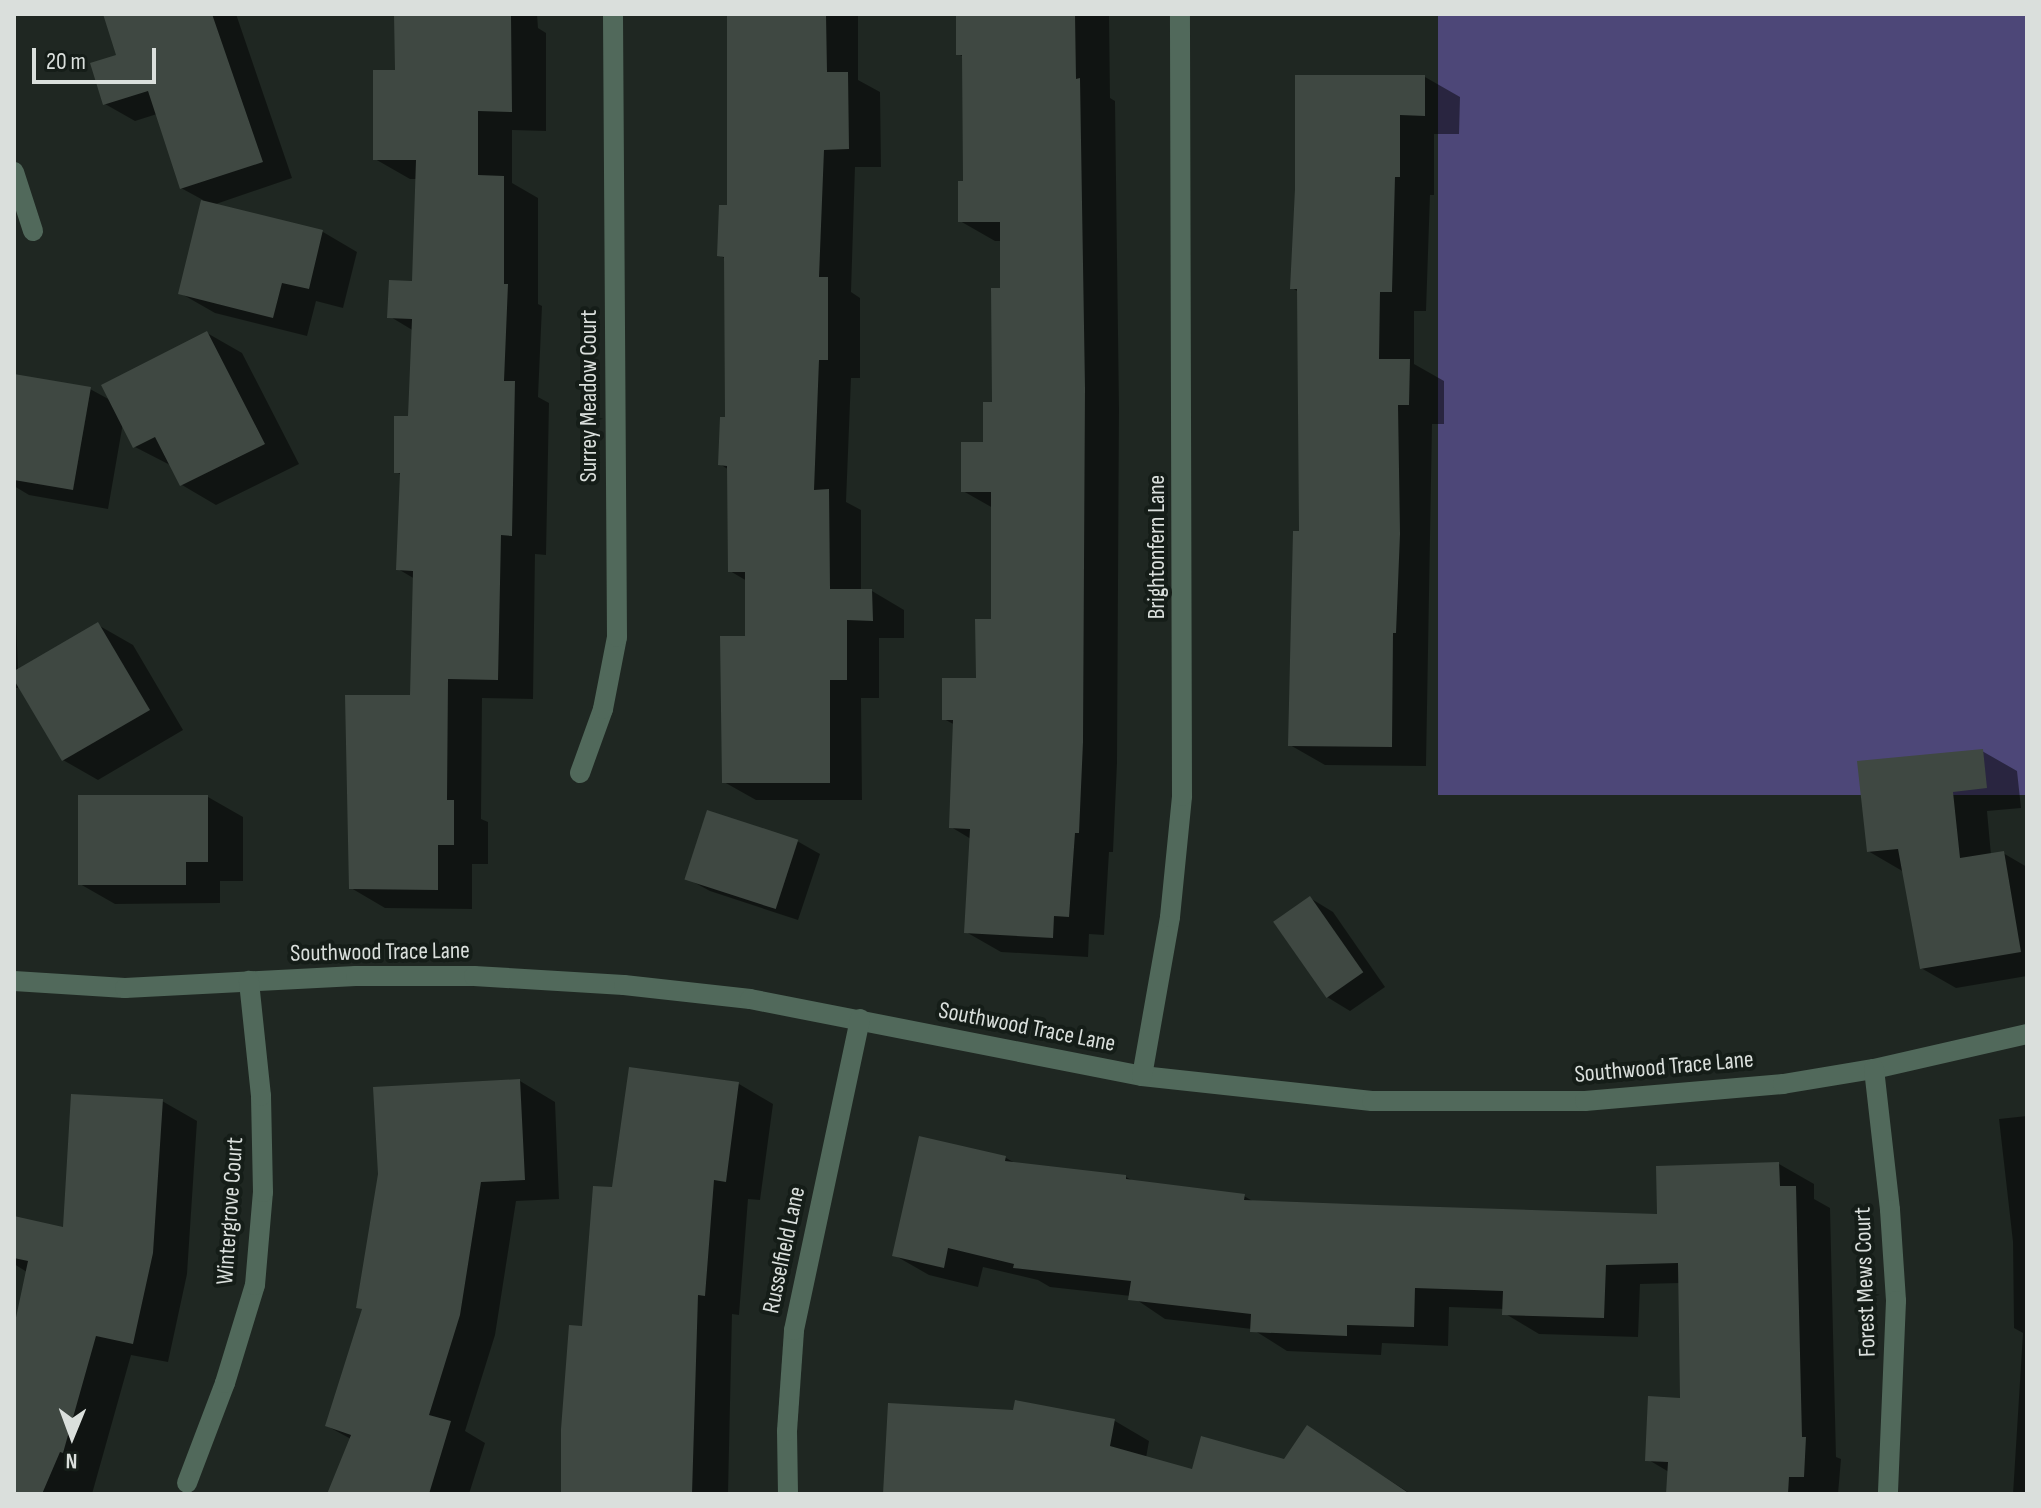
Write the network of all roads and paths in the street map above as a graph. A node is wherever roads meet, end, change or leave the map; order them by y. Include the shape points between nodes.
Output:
1 (613, 14) edge
2 (1180, 14) edge
3 (14, 172) edge
4 (33, 231) dead end
5 (580, 773) dead end
6 (14, 981) edge
7 (249, 981) junction
8 (860, 1019) junction
9 (2027, 1034) edge
10 (1874, 1069) junction
11 (1142, 1076) junction
12 (187, 1483) dead end
13 (788, 1494) edge
14 (1888, 1494) edge

1 - 5 street, Surrey Meadow Court via 617,637 603,709
2 - 11 street, Brightonfern Lane via 1182,796 1170,917
3 - 4 street
6 - 7 street, Southwood Trace Lane via 125,988
7 - 8 street, Southwood Trace Lane via 356,976 519,979 750,999
7 - 12 street, Wintergrove Court via 261,1096 263,1192 255,1285
8 - 11 street, Southwood Trace Lane
8 - 13 street, Russelfield Lane via 794,1330
9 - 10 street, Southwood Trace Lane
10 - 11 street, Southwood Trace Lane via 1783,1084 1585,1101 1490,1103 1372,1101
10 - 14 street, Forest Mews Court via 1896,1301

